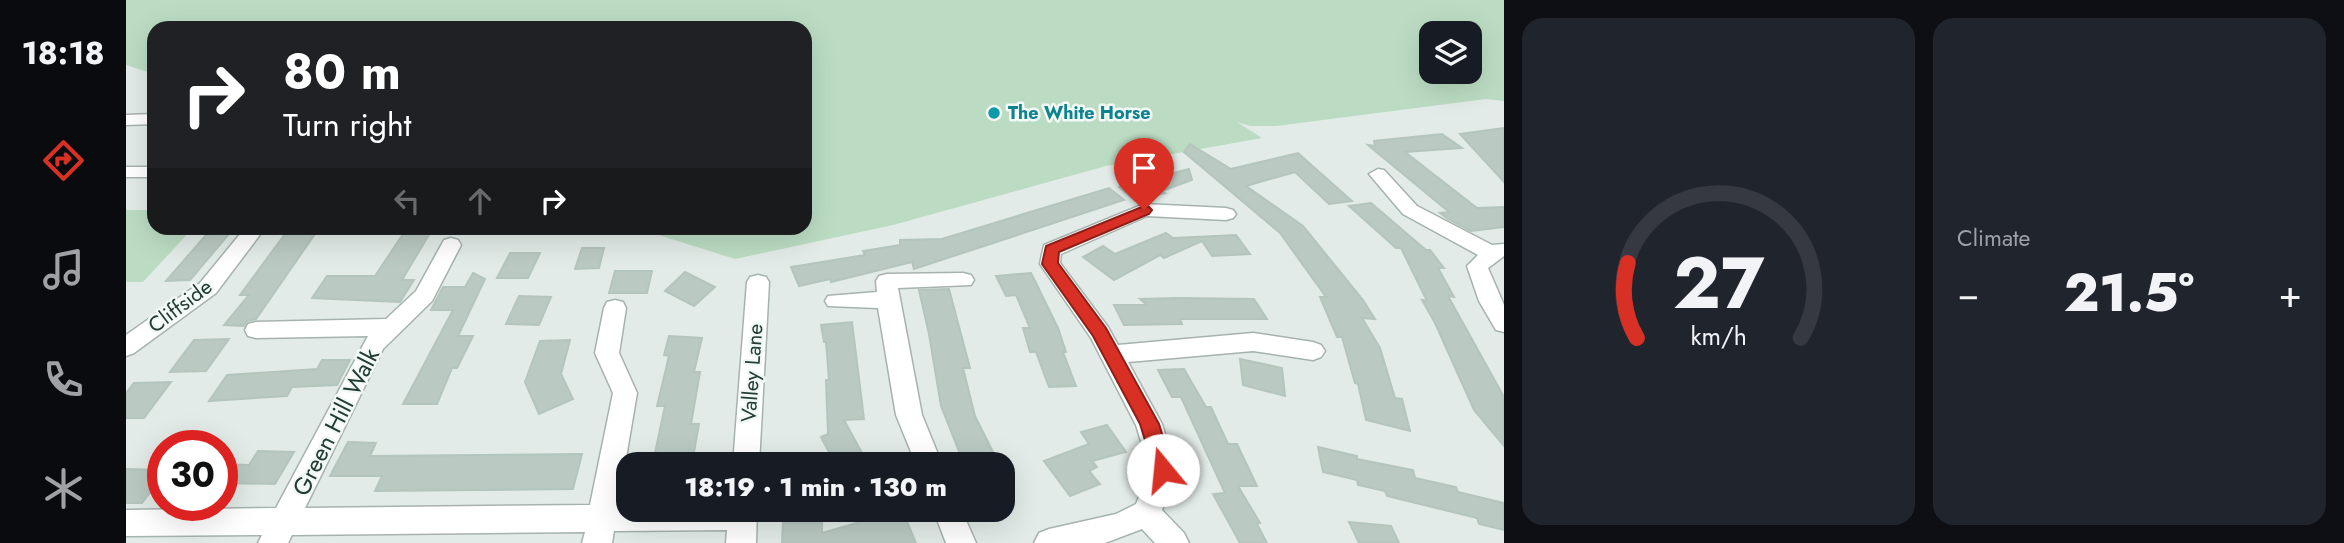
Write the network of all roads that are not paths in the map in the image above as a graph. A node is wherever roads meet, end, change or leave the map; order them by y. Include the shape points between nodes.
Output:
1 (147, 119) edge
2 (126, 120) edge
3 (126, 172) edge
4 (147, 172) edge
5 (1378, 174) dead end
6 (1226, 214) dead end
7 (250, 235) edge
8 (451, 245) dead end
9 (1498, 252) edge
10 (963, 280) dead end
11 (758, 282) dead end
12 (888, 300) junction
13 (836, 301) dead end
14 (615, 308) dead end
15 (1504, 324) edge
16 (392, 327) junction
17 (256, 330) dead end
18 (126, 347) edge
19 (1313, 351) dead end
20 (1112, 355) junction
21 (747, 452) edge
22 (924, 452) edge
23 (1146, 513) junction
24 (952, 522) edge
25 (126, 523) edge
26 (742, 523) edge
27 (599, 531) edge
28 (279, 532) edge
29 (961, 543) edge
30 (1049, 543) edge
31 (1174, 543) edge

1 - 2 street
3 - 4 street
5 - 9 street via 1410,210
6 - 20 street via 1144,210 1051,250 1050,264
7 - 18 street, Cliffside via 208,288
8 - 16 street, Green Hill Walk via 424,296
9 - 15 street via 1477,266
10 - 12 street via 887,281
11 - 21 street, Valley Lane
12 - 13 street
12 - 22 street via 909,415
14 - 27 street via 607,353 625,393
16 - 17 street, Green Hill Walk
16 - 28 street, Green Hill Walk via 374,344
19 - 20 street via 1253,342
20 - 23 street via 1149,424 1163,470
23 - 30 street via 1120,526
23 - 31 street
24 - 29 street
25 - 28 street
26 - 27 street
27 - 28 street

